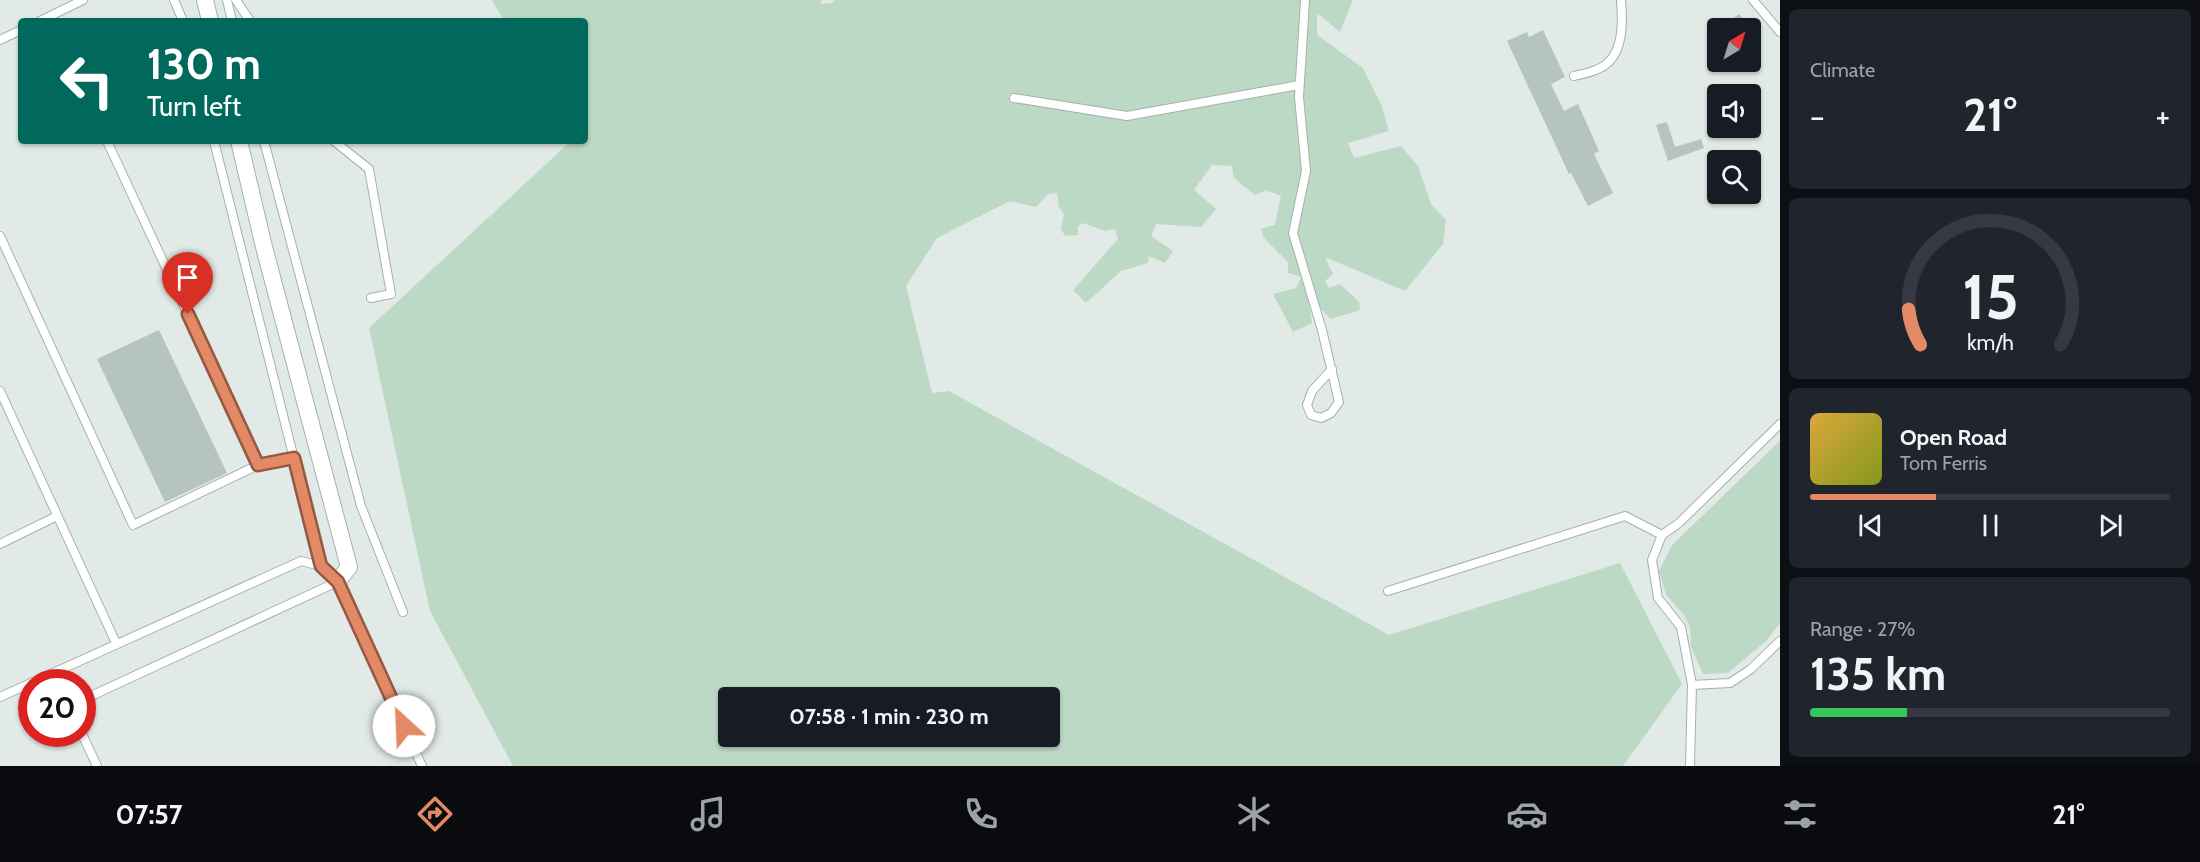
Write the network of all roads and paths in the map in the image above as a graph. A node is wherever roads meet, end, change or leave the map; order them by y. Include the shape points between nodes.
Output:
1 (82, 0) edge
2 (174, 0) edge
3 (205, 0) edge
4 (227, 0) edge
5 (236, 0) edge
6 (1305, 0) edge
7 (1621, 0) edge
8 (1753, 0) edge
9 (52, 18) edge
10 (182, 18) edge
11 (209, 18) edge
12 (231, 18) edge
13 (248, 18) edge
14 (18, 31) edge
15 (1780, 32) edge
16 (0, 40) edge
17 (1574, 76) dead end
18 (1299, 85) junction
19 (1014, 98) dead end
20 (108, 144) edge
21 (215, 144) edge
22 (240, 144) edge
23 (265, 144) edge
24 (338, 144) edge
25 (0, 236) edge
26 (371, 298) dead end
27 (1332, 369) junction
28 (0, 391) edge
29 (1780, 424) edge
30 (294, 458) junction
31 (258, 465) junction
32 (57, 516) junction
33 (1662, 535) junction
34 (0, 544) edge
35 (321, 566) junction
36 (338, 582) junction
37 (1388, 591) dead end
38 (403, 612) dead end
39 (1780, 641) edge
40 (116, 644) junction
41 (1692, 684) junction
42 (96, 694) edge
43 (0, 697) edge
44 (88, 747) edge
45 (97, 766) edge
46 (423, 766) edge
47 (1690, 766) edge

1 - 9 lane
2 - 10 lane
3 - 11 street
4 - 12 lane
5 - 13 lane
6 - 18 lane
7 - 17 lane via 1623,26 1613,58 1599,69
8 - 15 lane
14 - 16 lane
18 - 19 lane via 1126,116
18 - 27 lane via 1306,171 1293,233
20 - 31 lane
21 - 30 lane
22 - 36 street via 349,567
23 - 38 lane via 361,506
24 - 26 lane via 369,169 392,294
25 - 31 lane via 133,525
27 - 27 lane via 1339,402 1321,418 1311,415 1307,405 1312,391
28 - 32 lane
29 - 33 lane
30 - 31 lane
30 - 35 lane
32 - 34 lane
32 - 40 lane
33 - 37 lane via 1625,516
33 - 41 lane via 1652,560 1658,598 1680,627
35 - 36 lane
35 - 40 lane via 301,561
36 - 42 lane
36 - 46 lane
39 - 41 lane via 1751,669 1730,682
40 - 43 lane
41 - 47 lane
44 - 45 lane

